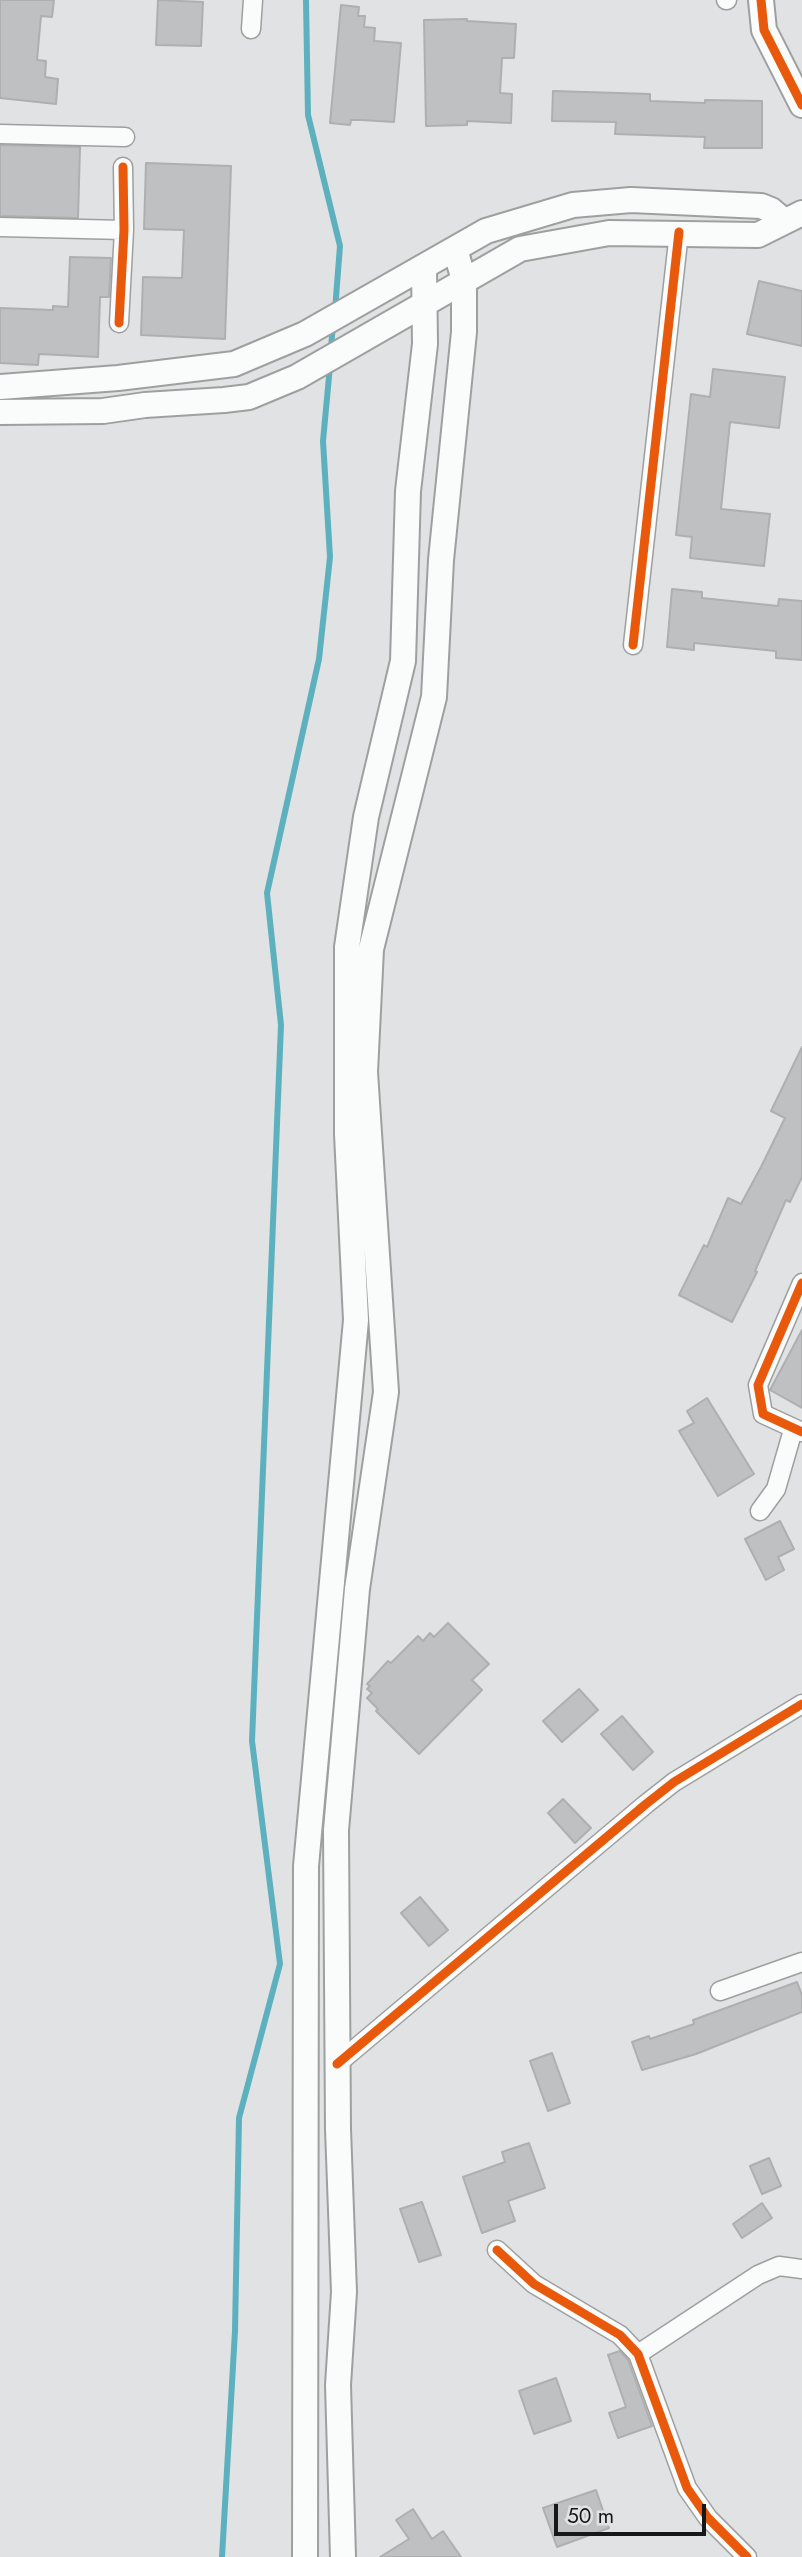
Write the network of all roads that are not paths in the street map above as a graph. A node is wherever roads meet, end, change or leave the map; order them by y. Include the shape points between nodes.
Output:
1 (253, 0) edge
2 (761, 0) edge
3 (251, 29) dead end
4 (802, 105) edge
5 (0, 134) edge
6 (125, 137) dead end
7 (123, 167) dead end
8 (793, 217) edge
9 (0, 227) edge
10 (124, 230) junction
11 (679, 232) junction
12 (454, 249) junction
13 (424, 268) junction
14 (464, 280) junction
15 (425, 302) junction
16 (119, 323) dead end
17 (0, 387) edge
18 (0, 412) edge
19 (634, 645) dead end
20 (802, 1283) edge
21 (798, 1431) edge
22 (760, 1511) dead end
23 (802, 1704) edge
24 (802, 1962) edge
25 (720, 1991) dead end
26 (337, 2064) junction
27 (498, 2250) dead end
28 (802, 2269) edge
29 (638, 2354) junction
30 (305, 2557) edge
31 (343, 2557) edge
32 (747, 2557) edge

1 - 3 street
2 - 4 main road via 764,30
5 - 6 street
7 - 10 street
8 - 11 main road via 758,235
8 - 12 main road via 761,206 619,201 573,205 486,231
9 - 10 street
10 - 16 street
11 - 14 main road via 609,233 520,248
11 - 19 street
12 - 13 main road
12 - 14 main road
13 - 15 main road
13 - 17 main road via 305,334 234,364
14 - 15 main road
14 - 26 main road via 464,332 441,560 434,697 371,949 365,1072 386,1392 357,1589 336,1830
15 - 18 main road via 297,377 249,397 103,411
15 - 30 main road via 425,344 408,491 403,661 366,817 347,947 347,1134 356,1320 306,1866
20 - 21 street via 758,1385 763,1414
21 - 22 street via 776,1489
23 - 26 street via 655,1796
24 - 25 street
26 - 31 main road via 344,2292 338,2385
27 - 29 street via 534,2284 620,2336
28 - 29 street via 779,2266 758,2275
29 - 32 street via 687,2488 708,2518

